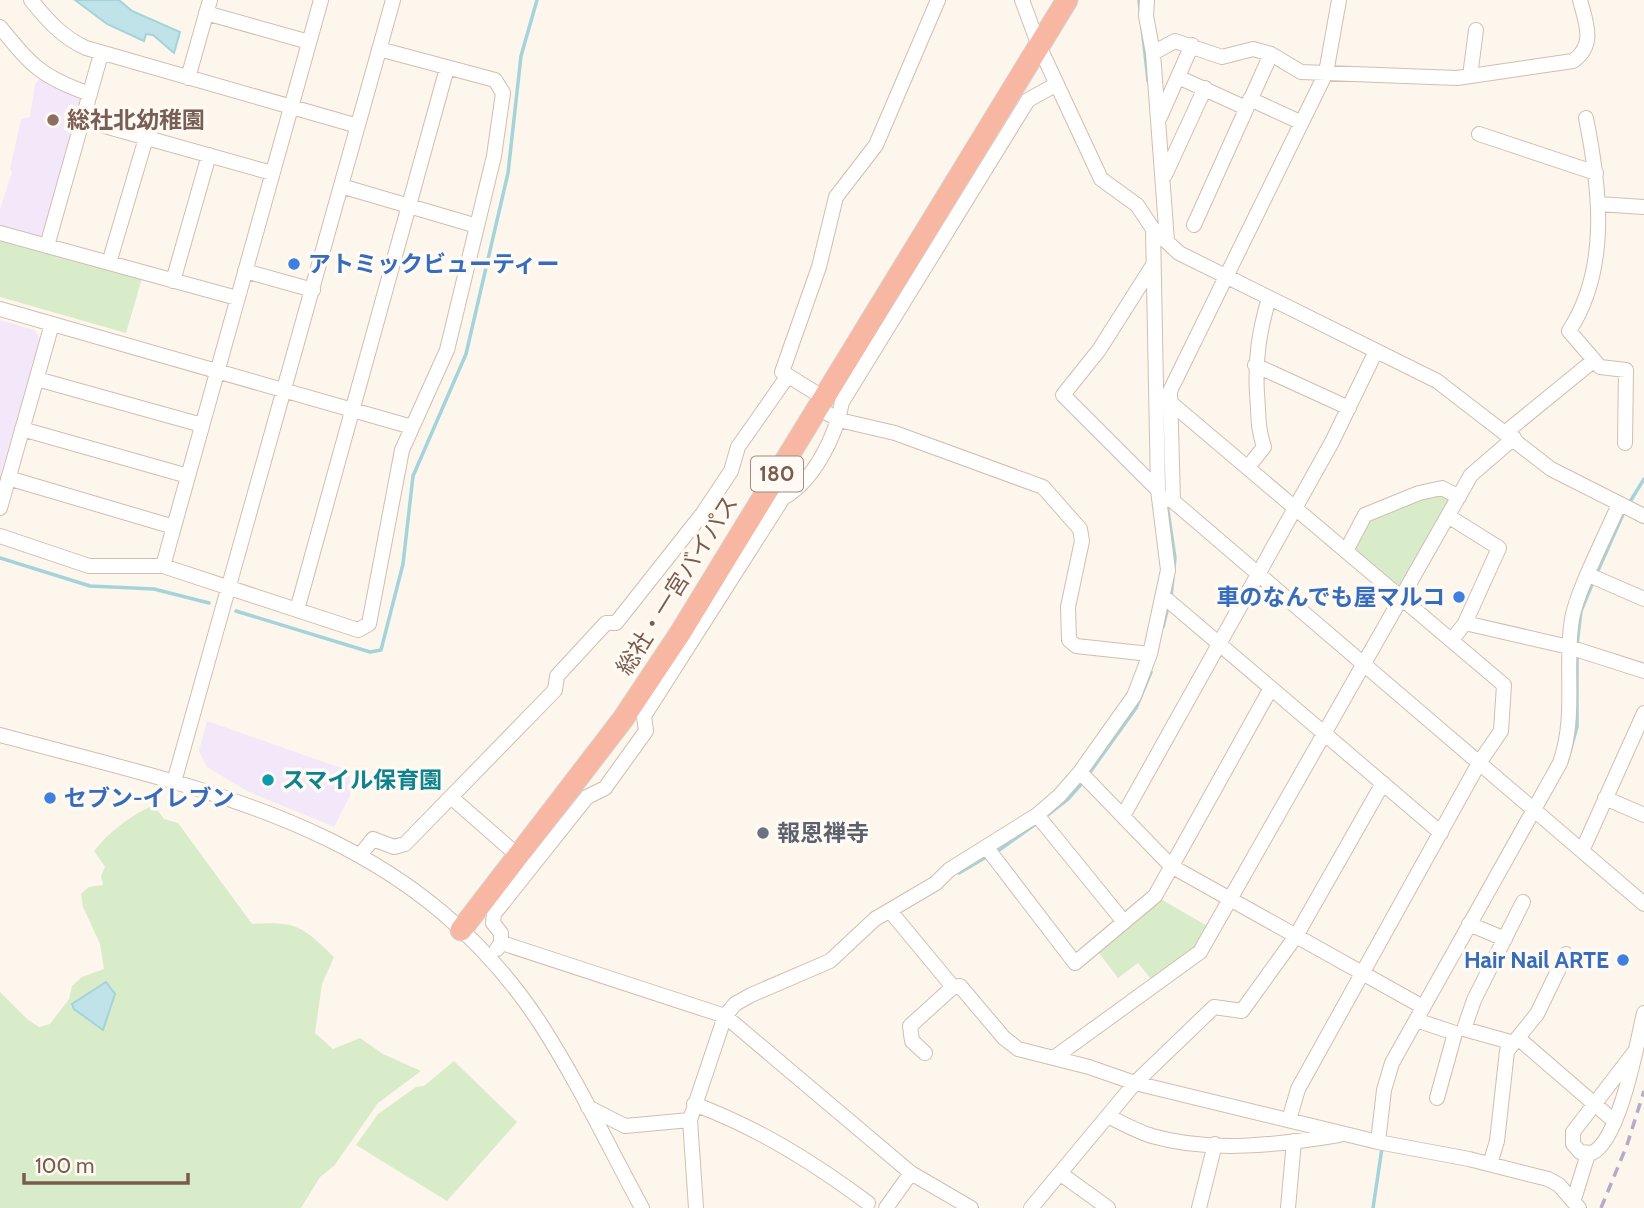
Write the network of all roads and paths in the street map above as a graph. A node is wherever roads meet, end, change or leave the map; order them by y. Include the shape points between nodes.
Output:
1 (32, 0) edge
2 (321, 0) edge
3 (393, 0) edge
4 (938, 0) edge
5 (1022, 0) edge
6 (1067, 0) edge
7 (1147, 0) edge
8 (1339, 0) edge
9 (1580, 0) edge
10 (208, 6) edge
11 (1476, 30) dead end
12 (3, 35) edge
13 (309, 42) junction
14 (1192, 45) junction
15 (1039, 46) junction
16 (379, 49) junction
17 (1153, 53) junction
18 (101, 54) junction
19 (1271, 54) junction
20 (447, 68) junction
21 (1326, 73) junction
22 (1470, 76) junction
23 (1178, 77) junction
24 (188, 78) junction
25 (1057, 84) junction
26 (1205, 88) junction
27 (90, 94) junction
28 (1248, 104) junction
29 (290, 108) junction
30 (1586, 118) dead end
31 (83, 120) junction
32 (1159, 120) junction
33 (1300, 122) junction
34 (358, 126) junction
35 (1479, 134) dead end
36 (146, 138) junction
37 (209, 155) junction
38 (272, 173) junction
39 (1596, 173) junction
40 (1165, 176) junction
41 (341, 186) junction
42 (1598, 204) junction
43 (408, 206) junction
44 (1644, 207) edge
45 (1195, 225) dead end
46 (477, 226) junction
47 (0, 233) edge
48 (1160, 235) junction
49 (47, 246) junction
50 (109, 263) junction
51 (1153, 265) junction
52 (245, 271) junction
53 (1226, 276) junction
54 (173, 281) junction
55 (313, 290) junction
56 (237, 298) junction
57 (1269, 298) junction
58 (0, 309) edge
59 (52, 324) junction
60 (1376, 351) junction
61 (1593, 361) junction
62 (1255, 365) junction
63 (217, 370) junction
64 (787, 377) junction
65 (37, 379) junction
66 (285, 390) junction
67 (821, 403) junction
68 (1171, 403) junction
69 (353, 408) junction
70 (1349, 408) junction
71 (839, 420) junction
72 (202, 425) junction
73 (412, 426) junction
74 (22, 429) junction
75 (1510, 435) junction
76 (1625, 443) dead end
77 (1248, 467) junction
78 (188, 476) junction
79 (8, 478) junction
80 (1165, 497) junction
81 (1459, 497) junction
82 (1619, 504) junction
83 (1296, 506) junction
84 (0, 508) edge
85 (1448, 516) junction
86 (1644, 516) edge
87 (174, 527) junction
88 (0, 536) edge
89 (1346, 551) junction
90 (163, 566) junction
91 (1257, 575) junction
92 (1589, 575) junction
93 (229, 589) junction
94 (1400, 597) junction
95 (1644, 598) edge
96 (1168, 600) junction
97 (296, 610) junction
98 (1465, 623) junction
99 (1452, 640) junction
100 (1219, 643) junction
101 (1569, 647) junction
102 (1150, 654) junction
103 (1364, 664) junction
104 (1644, 671) edge
105 (1271, 688) junction
106 (1644, 713) edge
107 (1325, 733) junction
108 (0, 735) edge
109 (1479, 763) junction
110 (1084, 776) junction
111 (174, 782) junction
112 (1383, 783) junction
113 (452, 798) junction
114 (1605, 799) junction
115 (1537, 813) junction
116 (1644, 815) edge
117 (1123, 816) junction
118 (1040, 818) junction
119 (1441, 833) junction
120 (1582, 851) junction
121 (991, 853) junction
122 (361, 854) junction
123 (525, 862) junction
124 (1171, 866) junction
125 (1229, 899) junction
126 (1523, 902) dead end
127 (1644, 904) edge
128 (890, 911) junction
129 (1124, 922) junction
130 (1469, 924) junction
131 (461, 930) junction
132 (1296, 936) junction
133 (1505, 939) junction
134 (501, 943) junction
135 (1566, 954) dead end
136 (489, 958) junction
137 (1360, 973) junction
138 (953, 987) junction
139 (1420, 1013) junction
140 (1644, 1013) edge
141 (725, 1016) junction
142 (1516, 1040) junction
143 (1636, 1050) junction
144 (925, 1053) dead end
145 (1055, 1057) junction
146 (1135, 1083) junction
147 (1437, 1098) dead end
148 (1596, 1103) junction
149 (697, 1105) junction
150 (587, 1106) junction
151 (1108, 1116) junction
152 (690, 1120) junction
153 (1289, 1120) junction
154 (1613, 1120) junction
155 (1345, 1134) junction
156 (1294, 1141) junction
157 (1381, 1143) junction
158 (1215, 1144) junction
159 (1588, 1154) junction
160 (1490, 1164) junction
161 (911, 1173) junction
162 (1061, 1174) junction
163 (1576, 1203) edge
164 (869, 1206) edge
165 (642, 1208) edge
166 (696, 1208) edge
167 (886, 1208) edge
168 (971, 1208) edge
169 (1031, 1208) edge
170 (1108, 1208) edge
171 (1199, 1208) edge
172 (1288, 1208) edge

1 - 18 street via 67,39
2 - 13 street
3 - 16 street
4 - 64 street via 876,145 836,197 819,267 782,372
5 - 15 street
6 - 15 highway, 総社・一宮バイパス / 180
7 - 17 street
8 - 21 street
9 - 22 street via 1589,37 1582,55 1573,61
10 - 13 street
10 - 24 street
11 - 22 street
12 - 27 street via 37,70
13 - 29 street
14 - 17 street via 1175,41
14 - 19 street via 1222,57 1252,49
14 - 23 street
15 - 25 street
15 - 67 highway, 総社・一宮バイパス / 180
16 - 20 street
16 - 34 street
17 - 32 street
18 - 24 street
18 - 27 street
19 - 21 street via 1301,72
19 - 28 street
20 - 43 street
20 - 46 street via 495,80 503,93
21 - 22 street
21 - 33 street
23 - 26 street
23 - 32 street
24 - 29 street
25 - 48 street via 1101,179 1131,200
25 - 71 street via 1028,100 842,402
26 - 28 street
26 - 40 street
27 - 31 street
28 - 33 street
28 - 45 street
29 - 34 street
29 - 38 street
30 - 39 street
31 - 36 street
31 - 49 street
32 - 40 street
33 - 53 street
34 - 41 street
35 - 39 street
36 - 37 street
36 - 50 street
37 - 38 street
37 - 54 street
38 - 52 street
39 - 42 street
40 - 48 street
41 - 43 street
41 - 55 street
42 - 44 street
42 - 61 street via 1594,278 1569,331
43 - 46 street
43 - 69 street
46 - 73 street via 447,350
47 - 49 street
48 - 51 street
48 - 53 street via 1179,253
49 - 50 street
50 - 54 street
51 - 80 street
51 - 80 street via 1099,351 1063,395
52 - 55 street
52 - 56 street
53 - 57 street
53 - 68 street via 1170,391
54 - 56 street
55 - 66 street
56 - 63 street
57 - 60 street
57 - 62 street via 1256,341
58 - 59 street
59 - 63 street
59 - 65 street
60 - 70 street
60 - 75 street via 1437,381
61 - 75 street
61 - 76 street via 1600,367 1626,370
62 - 70 street
62 - 77 street via 1257,427 1264,447
63 - 66 street
63 - 72 street
64 - 67 street
64 - 113 street via 738,447 731,471 672,554 616,623 606,622 557,676 555,690
65 - 72 street
65 - 74 street
66 - 69 street
66 - 93 street
67 - 71 street
67 - 123 highway, 総社・一宮バイパス / 180 via 679,635
68 - 77 street
68 - 80 street
69 - 73 street
69 - 97 street
70 - 83 street
71 - 102 street via 895,433 1043,487 1080,529 1082,541 1068,607 1069,640 1076,646
71 - 123 street via 797,490 783,498 644,716 646,731 606,788 587,796
72 - 78 street
73 - 97 street via 402,450 369,624 358,630
74 - 78 street
74 - 79 street
75 - 81 street via 1471,475
75 - 82 street via 1551,469
77 - 83 street
78 - 87 street
79 - 84 street
79 - 87 street
80 - 91 street
80 - 96 street
81 - 85 street
81 - 89 street via 1442,488 1365,515
82 - 86 street
82 - 92 street
83 - 89 street
83 - 91 street
85 - 94 street
85 - 98 street via 1499,548
87 - 90 street
88 - 90 street via 89,566
89 - 94 street
90 - 93 street
91 - 100 street
91 - 103 street
92 - 95 street
92 - 101 street via 1573,615
93 - 97 street
93 - 111 street
94 - 99 street
94 - 103 street
96 - 100 street
96 - 102 street
98 - 99 street
98 - 101 street
99 - 109 street via 1504,685 1501,731
100 - 105 street
100 - 117 street
101 - 104 street
101 - 115 street via 1568,741
102 - 110 street via 1134,696
103 - 107 street
103 - 109 street
105 - 107 street
105 - 124 street
106 - 114 street
107 - 112 street
107 - 125 street
108 - 111 street
109 - 115 street
109 - 119 street
110 - 117 street
110 - 118 street
111 - 122 street via 289,819
112 - 119 street
112 - 132 street
113 - 122 street via 405,844 394,847 373,839
113 - 123 street
114 - 116 street
114 - 120 street
115 - 120 street
115 - 130 street
117 - 124 street
118 - 121 street
118 - 129 street
119 - 137 street
120 - 127 street
121 - 128 street
121 - 129 street via 1075,962
122 - 131 street via 412,888
123 - 131 highway, 総社・一宮バイパス / 180
123 - 134 street via 493,918
124 - 125 street
124 - 129 street via 1155,896
125 - 132 street
125 - 145 street via 1200,952
126 - 133 street
128 - 138 street
128 - 141 street via 830,961 751,995
130 - 133 street
130 - 139 street
131 - 136 street
132 - 137 street
132 - 146 street via 1242,1011 1214,1007
133 - 142 street via 1464,1029
134 - 136 street
134 - 141 street
135 - 142 street via 1537,1014
136 - 150 street via 539,1022
137 - 139 street
137 - 153 street via 1298,1089
138 - 144 street via 910,1026 912,1041
138 - 145 street via 960,986 1018,1049
139 - 147 street via 1455,1033
139 - 157 street via 1386,1076
140 - 143 street
141 - 149 street
141 - 161 street
142 - 148 street
142 - 160 street via 1507,1051 1497,1141
143 - 148 street
143 - 154 street via 1630,1081
145 - 146 street
146 - 151 street
146 - 153 street
148 - 154 street
148 - 159 street via 1572,1136 1577,1149
149 - 152 street
149 - 164 street via 783,1145
150 - 152 street via 625,1126
150 - 165 street
151 - 158 street via 1155,1137
151 - 162 street
152 - 166 street
153 - 155 street
154 - 159 street via 1602,1146
155 - 156 street
155 - 157 street
156 - 158 street
156 - 172 street
157 - 160 street
158 - 171 street
159 - 163 street
160 - 163 street via 1548,1179
161 - 167 street
161 - 168 street
162 - 169 street
162 - 170 street

